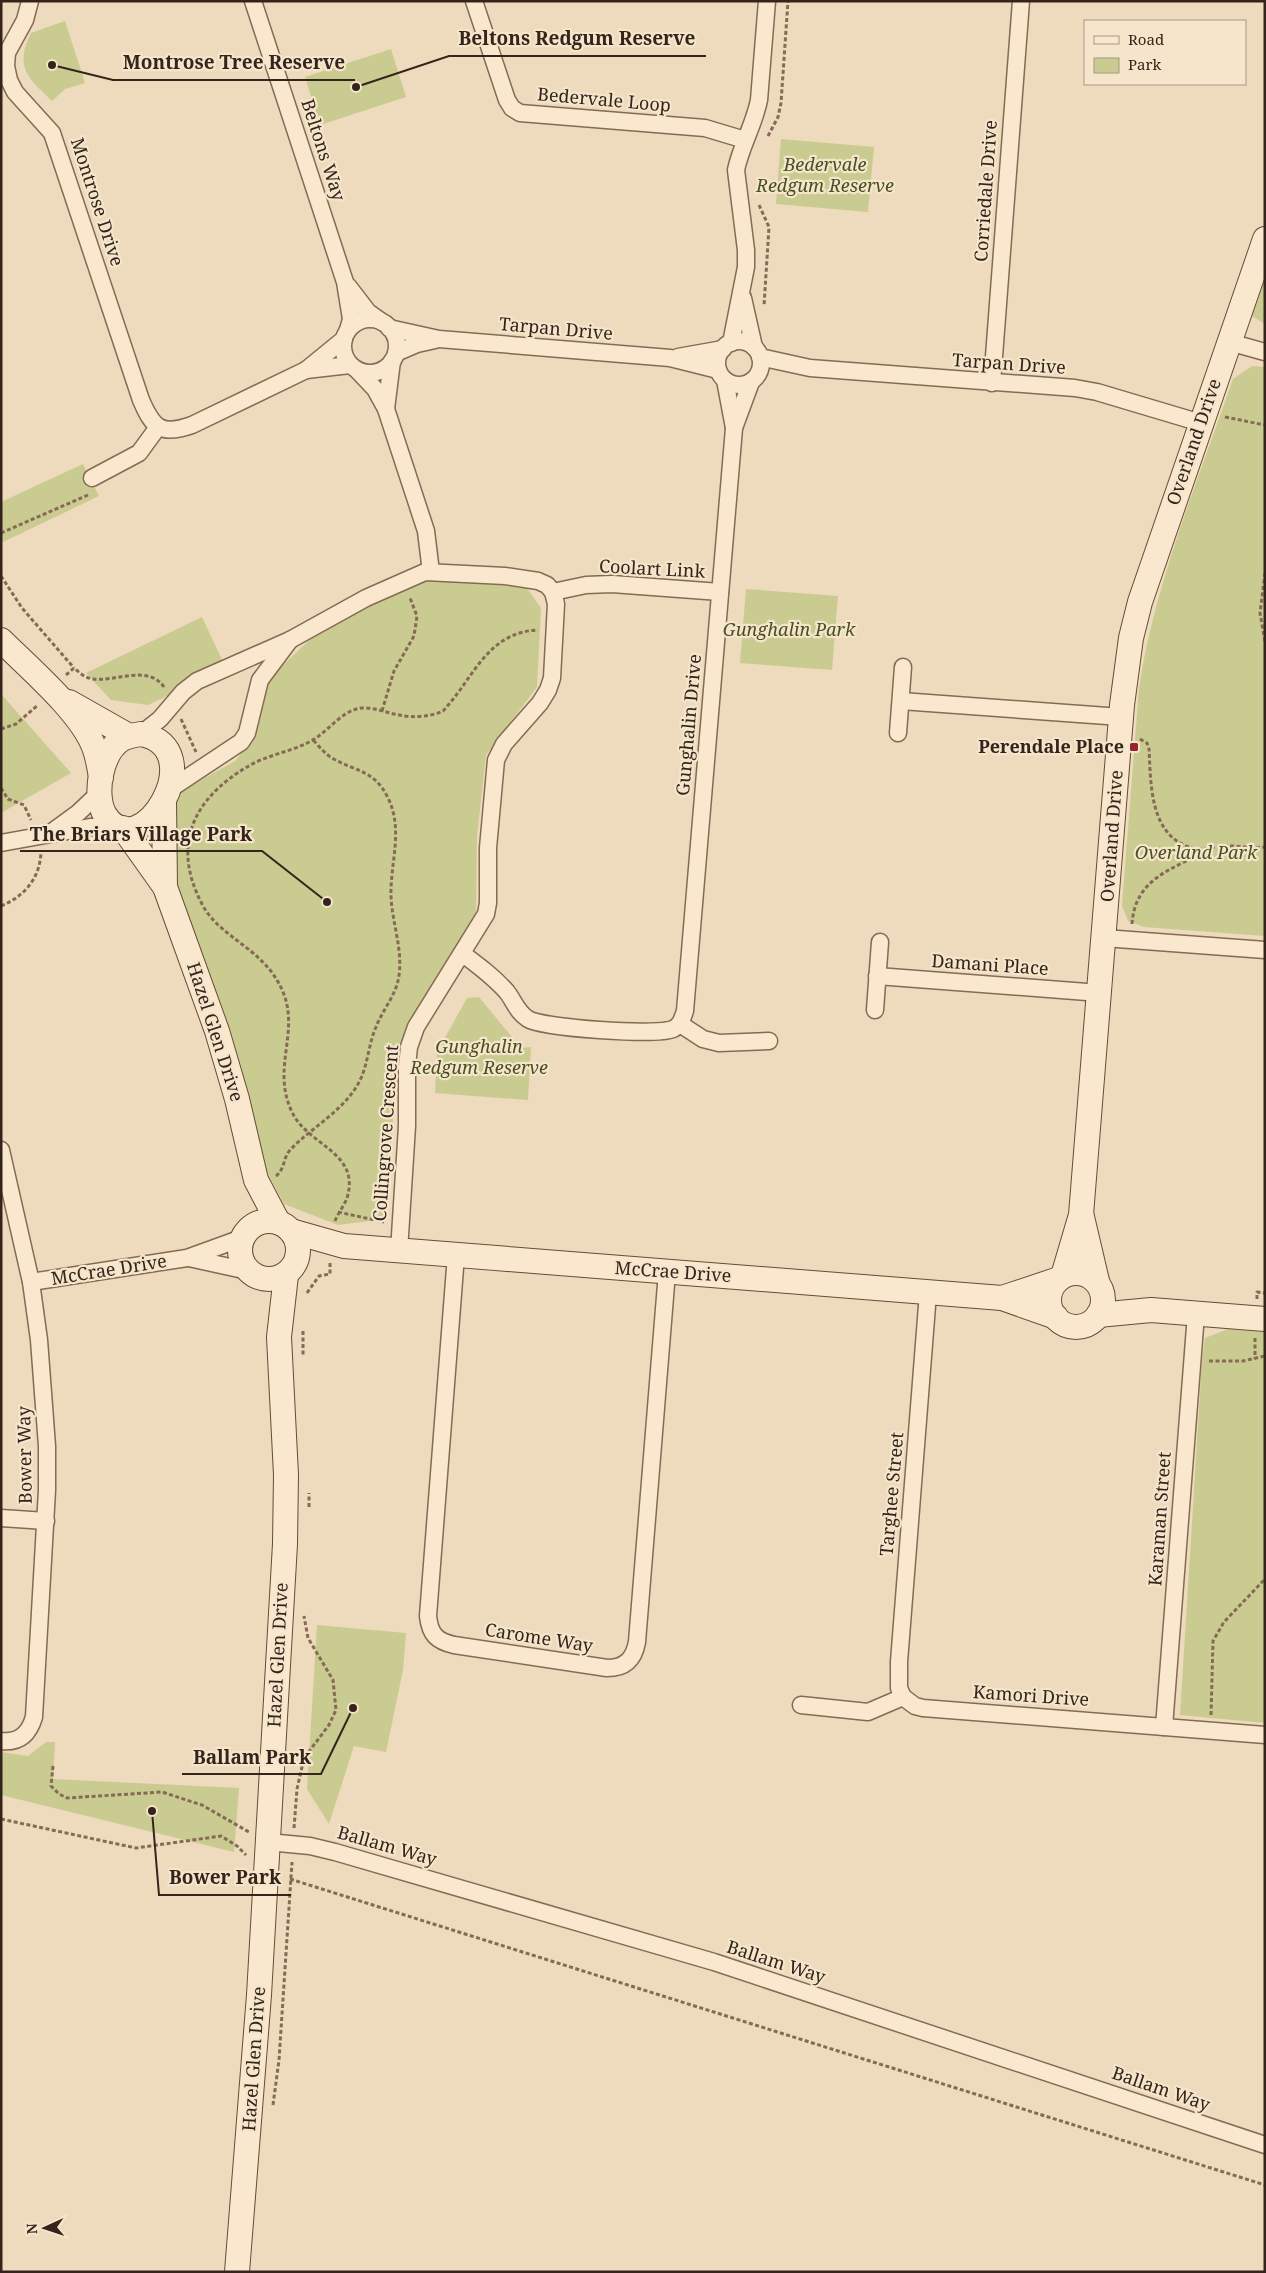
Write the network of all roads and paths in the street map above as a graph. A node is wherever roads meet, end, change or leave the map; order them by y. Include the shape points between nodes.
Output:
1 (30, 1) edge
2 (253, 1) edge
3 (474, 1) edge
4 (767, 1) edge
5 (788, 1) edge
6 (1021, 1) edge
7 (766, 139) dead end
8 (745, 140) junction
9 (758, 202) dead end
10 (1265, 239) edge
11 (345, 282) junction
12 (742, 294) junction
13 (764, 314) dead end
14 (386, 325) junction
15 (346, 335) junction
16 (439, 339) junction
17 (1229, 342) junction
18 (727, 346) junction
19 (1265, 352) edge
20 (394, 357) junction
21 (670, 358) junction
22 (756, 364) junction
23 (354, 368) junction
24 (306, 370) junction
25 (722, 375) junction
26 (992, 383) junction
27 (386, 409) junction
28 (1203, 417) junction
29 (1265, 425) edge
30 (158, 427) junction
31 (734, 428) junction
32 (92, 486) joint
33 (1, 533) edge
34 (431, 572) junction
35 (1265, 572) edge
36 (1, 576) edge
37 (404, 580) junction
38 (553, 592) junction
39 (720, 592) junction
40 (556, 629) junction
41 (1, 640) edge
42 (290, 640) junction
43 (1265, 642) edge
44 (903, 667) dead end
45 (74, 668) dead end
46 (57, 695) junction
47 (901, 701) junction
48 (382, 711) junction
49 (1120, 727) junction
50 (898, 733) dead end
51 (135, 735) junction
52 (313, 740) junction
53 (100, 786) junction
54 (165, 796) junction
55 (120, 827) junction
56 (50, 833) junction
57 (1, 843) edge
58 (1265, 847) edge
59 (1213, 848) junction
60 (165, 887) junction
61 (1104, 938) junction
62 (1130, 940) junction
63 (880, 942) dead end
64 (1265, 950) edge
65 (463, 954) junction
66 (877, 976) junction
67 (1100, 993) junction
68 (875, 1010) dead end
69 (680, 1024) junction
70 (769, 1041) dead end
71 (308, 1134) junction
72 (1, 1150) edge
73 (256, 1180) junction
74 (338, 1212) junction
75 (1081, 1215) junction
76 (284, 1227) junction
77 (400, 1227) junction
78 (247, 1232) junction
79 (335, 1247) junction
80 (399, 1251) junction
81 (456, 1256) junction
82 (187, 1258) junction
83 (290, 1271) junction
84 (667, 1272) junction
85 (254, 1275) junction
86 (1061, 1277) junction
87 (31, 1282) junction
88 (1098, 1284) junction
89 (928, 1293) junction
90 (306, 1298) dead end
91 (1002, 1298) junction
92 (1151, 1310) junction
93 (1196, 1314) junction
94 (1098, 1316) junction
95 (1056, 1317) junction
96 (1265, 1319) edge
97 (303, 1326) dead end
98 (279, 1337) junction
99 (1265, 1356) edge
100 (1192, 1361) junction
101 (304, 1365) dead end
102 (309, 1490) dead end
103 (309, 1510) dead end
104 (1, 1518) edge
105 (46, 1521) junction
106 (1265, 1579) edge
107 (303, 1609) dead end
108 (903, 1697) junction
109 (801, 1705) dead end
110 (1164, 1727) junction
111 (1211, 1731) junction
112 (1265, 1735) edge
113 (1, 1741) edge
114 (52, 1766) dead end
115 (1, 1819) edge
116 (268, 1842) junction
117 (294, 1843) junction
118 (266, 1872) junction
119 (291, 1880) junction
120 (272, 2113) dead end
121 (1265, 2145) edge
122 (1265, 2184) edge
123 (237, 2272) edge

1 - 30 street, Montrose Drive via 26,20 7,53 9,80 14,92 52,133 141,400 148,416
2 - 11 street, Beltons Way
3 - 8 street, Bedervale Loop via 507,100 520,113 705,128
4 - 8 street via 759,100
5 - 7 path via 781,103 778,117
6 - 26 street, Corriedale Drive
8 - 12 street via 736,170 746,250
9 - 13 path via 769,227
10 - 17 street, Overland Drive
11 - 14 street, Beltons Way via 368,312
11 - 15 street, Beltons Way via 351,319
12 - 18 street
12 - 22 street
14 - 15 street via 367,320 354,325
14 - 16 street, Tarpan Drive
14 - 20 street via 394,335
15 - 23 street via 345,357
15 - 24 street
16 - 20 street, Tarpan Drive via 417,344
16 - 21 street, Tarpan Drive
17 - 19 street
17 - 28 street, Overland Drive
18 - 21 street, Tarpan Drive
18 - 22 street via 743,342
18 - 25 street via 719,355
20 - 23 street via 381,371 365,373
20 - 27 street
21 - 25 street, Tarpan Drive
22 - 25 street via 738,385
22 - 26 street, Tarpan Drive
22 - 31 street, Gunghalin Drive
23 - 24 street
23 - 27 street via 375,389
24 - 30 street via 180,429
25 - 31 street, Gunghalin Drive
26 - 28 street, Tarpan Drive via 1096,392
27 - 34 street via 426,531
28 - 29 path
28 - 49 street, Overland Drive via 1140,602 1126,670
30 - 32 street via 139,453
31 - 39 street, Gunghalin Drive
32 - 33 path
34 - 37 street
34 - 38 street via 522,578 538,581
35 - 43 path via 1260,613
36 - 45 path via 22,608
37 - 42 street
37 - 48 path via 417,616 417,626 394,671
38 - 39 street, Coolart Link via 586,585 612,584
38 - 40 street, Collingrove Crescent
39 - 69 street, Gunghalin Drive via 685,1010
40 - 48 path via 527,630 497,644 480,661 443,711 434,715 400,716
40 - 65 street, Collingrove Crescent via 548,690 504,744 496,760 488,848 488,903 484,921
41 - 46 street
42 - 51 street via 197,681 160,719
42 - 54 street via 260,680 247,733 241,742
44 - 47 street
46 - 51 street
46 - 53 street via 88,734 94,748
47 - 49 street
47 - 50 street
48 - 52 path via 354,710
49 - 59 path via 1147,743 1154,805 1167,830 1174,839 1192,848
49 - 61 street, Overland Drive
51 - 53 street via 122,739 112,750
51 - 54 street via 158,740 170,754 171,774
52 - 71 path via 333,758 370,776 387,796 396,828 391,892 400,961 394,993 376,1027 358,1085
52 - 71 path via 248,766 215,790 201,805 194,819 188,852 191,879 208,915 255,953 274,974 283,992 289,1023 283,1081 292,1113
53 - 55 street via 100,807 108,819
53 - 56 street via 78,814
54 - 55 street via 150,822 144,826
54 - 60 street, Hazel Glen Drive
55 - 56 street
55 - 60 street, Hazel Glen Drive
56 - 57 street
58 - 59 path
59 - 62 path via 1170,869 1142,890 1132,913
60 - 73 street, Hazel Glen Drive via 217,1031
61 - 62 street
61 - 67 street, Overland Drive
62 - 64 street
63 - 66 street
65 - 69 street via 487,971 522,1015 531,1020 653,1032 672,1029
65 - 77 street, Collingrove Crescent via 416,1027 409,1047
66 - 67 street, Damani Place
66 - 68 street
67 - 75 street, Overland Drive
69 - 70 street via 703,1039 719,1043
71 - 73 path via 289,1151 276,1176
71 - 74 path via 336,1153 348,1171 348,1194
72 - 87 street, Bower Way
73 - 76 street, Hazel Glen Drive
73 - 78 street, Hazel Glen Drive
74 - 77 path
74 - 79 path via 332,1228
75 - 86 street, Overland Drive
75 - 88 street, Overland Drive
76 - 78 street via 269,1221
76 - 79 street, McCrae Drive
76 - 83 street via 298,1248
77 - 80 street, Collingrove Crescent
78 - 82 street, McCrae Drive
78 - 85 street via 240,1256
79 - 80 street, McCrae Drive
79 - 83 street, McCrae Drive
79 - 90 path via 330,1274 319,1276 308,1289
80 - 81 street, McCrae Drive
81 - 84 street, McCrae Drive
81 - 84 street, Carome Way via 428,1616 431,1633 442,1642 454,1645 607,1668 628,1663 637,1642
82 - 85 street, McCrae Drive
82 - 87 street, McCrae Drive
83 - 85 street via 278,1279
83 - 98 street, Hazel Glen Drive
84 - 89 street, McCrae Drive
85 - 98 street, Hazel Glen Drive
86 - 88 street via 1081,1273
86 - 91 street, McCrae Drive
86 - 95 street via 1050,1293
87 - 105 street, Bower Way via 44,1394
88 - 92 street
88 - 94 street via 1103,1301
89 - 91 street, McCrae Drive
89 - 108 street, Targhee Street via 898,1662 899,1688
91 - 95 street, McCrae Drive
92 - 93 street
92 - 94 street
93 - 96 street
93 - 100 street, Karaman Street
94 - 95 street via 1091,1322 1073,1326
97 - 101 path
98 - 116 street, Hazel Glen Drive via 286,1475 285,1534
99 - 100 path via 1243,1361
100 - 110 street, Karaman Street
102 - 103 path
104 - 105 street
105 - 113 street, Bower Way via 34,1717 26,1734 19,1740
106 - 111 path via 1224,1622 1213,1642
107 - 117 path via 308,1638 333,1680 336,1710 304,1758 297,1789
108 - 109 street via 868,1712
108 - 110 street, Kamori Drive via 923,1708
110 - 111 street, Kamori Drive
111 - 112 street, Kamori Drive
114 - 116 path via 51,1786 67,1798 162,1792 202,1805
115 - 118 path via 136,1848 221,1836
116 - 117 street, Ballam Way
116 - 118 street, Hazel Glen Drive
117 - 119 path
117 - 121 street, Ballam Way via 344,1854 714,1962
118 - 119 path
118 - 123 street, Hazel Glen Drive
119 - 120 path via 279,2060
119 - 122 path

